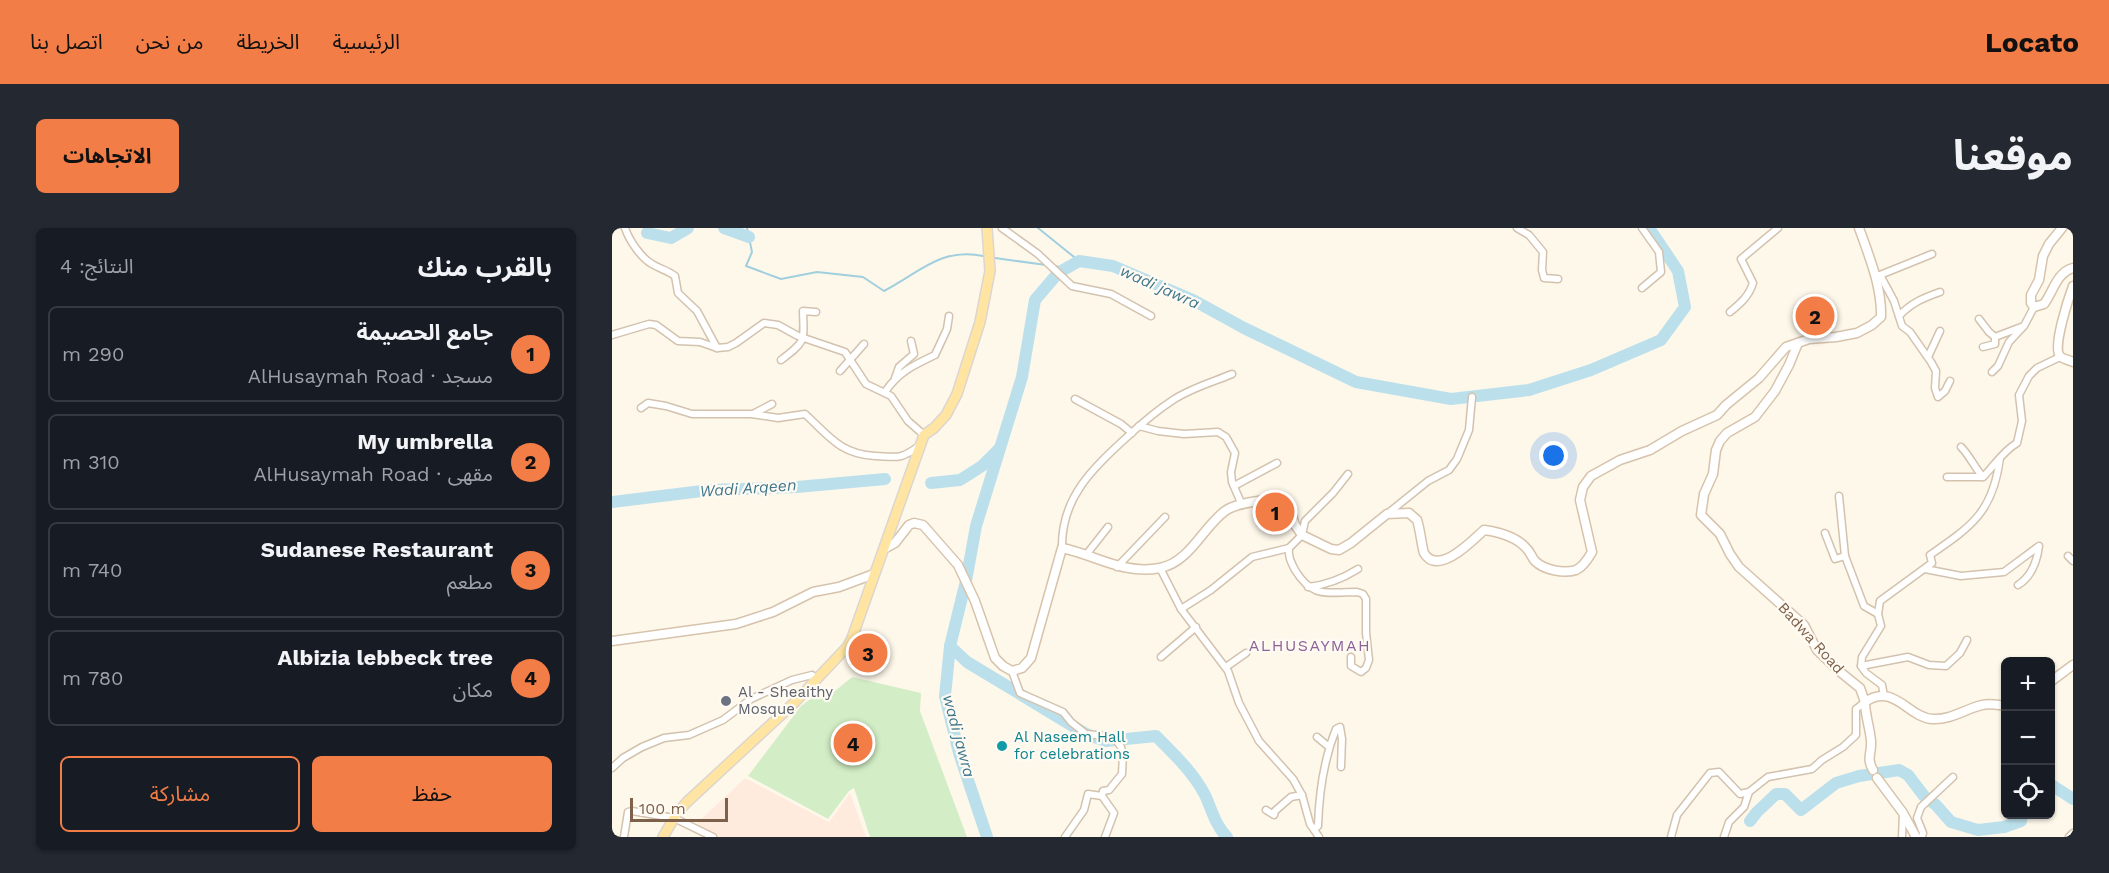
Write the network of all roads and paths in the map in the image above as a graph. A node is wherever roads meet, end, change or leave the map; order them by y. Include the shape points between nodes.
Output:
1 (625, 228) edge
2 (987, 228) edge
3 (1002, 228) edge
4 (1517, 228) edge
5 (1642, 228) edge
6 (1778, 228) edge
7 (1859, 228) edge
8 (2062, 228) edge
9 (1932, 254) dead end
10 (2073, 268) edge
11 (1878, 276) junction
12 (1558, 279) dead end
13 (2073, 286) edge
14 (1642, 288) dead end
15 (1940, 292) dead end
16 (2034, 307) junction
17 (816, 312) dead end
18 (1730, 312) dead end
19 (949, 316) dead end
20 (1151, 316) dead end
21 (1899, 316) junction
22 (1979, 320) dead end
23 (2024, 326) junction
24 (1940, 331) dead end
25 (612, 335) edge
26 (1995, 337) junction
27 (804, 338) junction
28 (911, 341) dead end
29 (1798, 343) junction
30 (864, 344) dead end
31 (1983, 347) dead end
32 (717, 348) junction
33 (1928, 357) junction
34 (2060, 357) junction
35 (852, 359) junction
36 (781, 360) dead end
37 (2073, 362) edge
38 (840, 370) dead end
39 (1992, 372) dead end
40 (1232, 374) dead end
41 (894, 378) junction
42 (1950, 381) dead end
43 (885, 392) junction
44 (1472, 397) dead end
45 (1075, 399) dead end
46 (772, 404) dead end
47 (641, 408) dead end
48 (752, 414) junction
49 (1139, 426) junction
50 (1132, 433) junction
51 (924, 435) junction
52 (919, 446) junction
53 (1961, 447) dead end
54 (2000, 458) junction
55 (1277, 463) dead end
56 (1348, 474) dead end
57 (1947, 477) dead end
58 (1983, 477) junction
59 (1234, 486) junction
60 (1839, 496) dead end
61 (1242, 505) junction
62 (1387, 514) junction
63 (1165, 517) dead end
64 (1108, 527) dead end
65 (1825, 533) dead end
66 (1302, 535) junction
67 (1062, 548) junction
68 (1290, 548) junction
69 (884, 549) junction
70 (1086, 555) junction
71 (1845, 556) junction
72 (1117, 567) junction
73 (1160, 568) junction
74 (1358, 568) dead end
75 (1925, 569) junction
76 (874, 574) junction
77 (2018, 585) dead end
78 (1307, 587) junction
79 (1181, 609) junction
80 (1878, 615) junction
81 (1196, 627) junction
82 (1967, 640) dead end
83 (612, 641) edge
84 (1246, 653) dead end
85 (1161, 657) dead end
86 (1351, 657) dead end
87 (2073, 665) edge
88 (1861, 666) junction
89 (1226, 667) junction
90 (1012, 671) junction
91 (2055, 678) edge
92 (817, 679) junction
93 (1884, 696) junction
94 (1864, 702) junction
95 (2001, 705) edge
96 (1317, 737) dead end
97 (1329, 747) junction
98 (1341, 767) dead end
99 (612, 768) edge
100 (1953, 777) dead end
101 (1749, 792) junction
102 (1102, 795) junction
103 (1302, 795) junction
104 (1266, 810) dead end
105 (1903, 813) junction
106 (674, 818) junction
107 (1314, 830) junction
108 (2073, 833) edge
109 (624, 837) edge
110 (663, 837) edge
111 (713, 837) edge
112 (1065, 837) edge
113 (1105, 837) edge
114 (1319, 837) edge
115 (1671, 837) edge
116 (1724, 837) edge
117 (1902, 837) edge
118 (1916, 837) edge
119 (1922, 837) edge
120 (2069, 837) edge

1 - 32 street via 652,264 675,276 678,293 697,311
2 - 51 main road via 990,271 980,322 957,394 946,415
3 - 20 street via 1072,286 1111,294
4 - 12 street via 1544,252 1544,278
5 - 14 street via 1659,252 1661,272
6 - 18 street via 1741,259 1753,283 1742,303
7 - 11 street
8 - 16 street via 2043,256 2039,280 2031,295
9 - 11 street
10 - 16 street via 2061,275 2044,304
11 - 21 street
11 - 29 street via 1881,316 1872,325 1857,333
13 - 34 street via 2060,332
15 - 21 street via 1914,302
16 - 23 street
17 - 27 street via 804,311
19 - 41 street via 935,355
21 - 33 street via 1902,326
22 - 26 street
23 - 26 street
23 - 39 street via 2009,342
24 - 33 street
25 - 32 street via 649,324 678,340
26 - 31 street via 1995,344
27 - 32 street via 764,322 736,343
27 - 35 street via 840,348
27 - 36 street
28 - 41 street via 914,354 899,367
29 - 62 street via 1786,347 1759,378 1717,415 1591,476 1581,500 1592,552 1577,570 1544,567 1512,539 1484,530 1453,556 1431,560 1424,553 1417,520 1409,513
29 - 94 street, Badwa Road via 1775,391 1755,417 1720,441 1701,515 1720,534 1739,567 1804,626 1817,650 1860,688
30 - 35 street
33 - 42 street via 1935,371 1938,397
34 - 37 street
34 - 54 street via 2029,376 2019,394 2021,432 2017,443
35 - 38 street
35 - 43 street via 866,384
40 - 49 street via 1174,399
41 - 43 street
43 - 51 street via 908,422
44 - 62 street via 1469,430 1457,459 1449,470 1428,481
45 - 50 street
46 - 48 street
47 - 48 street via 648,403 692,414
48 - 52 street via 778,418 805,414 831,440 856,454 895,458
49 - 50 street
49 - 59 street via 1184,434 1218,432 1226,437 1235,453 1231,472
50 - 67 street via 1094,467 1077,492 1063,525
51 - 52 main road
52 - 69 main road
53 - 58 street
54 - 58 street
54 - 75 street via 1992,492 1978,517 1969,528 1930,555 1932,563
55 - 59 street
56 - 66 street via 1305,521
57 - 58 street
59 - 61 street
60 - 71 street
61 - 66 street via 1283,497
61 - 73 street via 1227,509 1188,551
62 - 66 street via 1339,550
63 - 72 street
64 - 70 street
65 - 71 street via 1835,560
66 - 68 street
67 - 70 street
67 - 90 street via 1031,658 1022,668
68 - 78 street via 1290,560
68 - 79 street via 1251,557 1218,586
69 - 76 main road
69 - 90 street via 895,543 909,525 923,525 951,555 975,601 995,658
70 - 72 street
71 - 80 street via 1864,606
72 - 73 street
73 - 79 street
74 - 78 street via 1337,581
75 - 77 street via 1961,576 2004,572 2039,546 2030,574
75 - 80 street via 1880,601
76 - 83 street via 813,592 773,612 736,624
76 - 92 main road via 848,646
78 - 86 street via 1316,592 1363,594 1369,652 1366,668 1356,670 1351,666
79 - 81 street
80 - 88 street via 1881,626 1862,657
81 - 85 street
81 - 89 street
82 - 88 street via 1946,666 1908,657
84 - 89 street
87 - 91 street
88 - 93 street via 1882,685
89 - 103 street via 1259,741 1285,767
90 - 102 street via 1020,693 1063,712 1086,734 1107,736 1118,742 1123,754 1122,774
92 - 99 street via 812,675 792,680 751,699 723,720 682,737 654,741
92 - 106 main road
93 - 94 street
93 - 95 street via 1929,719 1957,716 1983,705
94 - 101 street via 1856,709 1856,735 1843,747 1812,769 1768,777
94 - 105 street, Badwa Road via 1871,741 1868,762
96 - 97 street
97 - 98 street via 1340,727
97 - 107 street via 1318,826
100 - 119 street via 1921,807 1917,818
101 - 115 street via 1740,794 1719,772 1710,773 1677,815
101 - 116 street
102 - 112 street via 1088,794 1084,810
102 - 113 street via 1114,813
103 - 104 street via 1291,797 1274,815
103 - 107 street
105 - 117 street
105 - 118 street, Badwa Road
106 - 109 street via 628,812
106 - 110 main road
106 - 111 street
107 - 114 street
108 - 120 street

